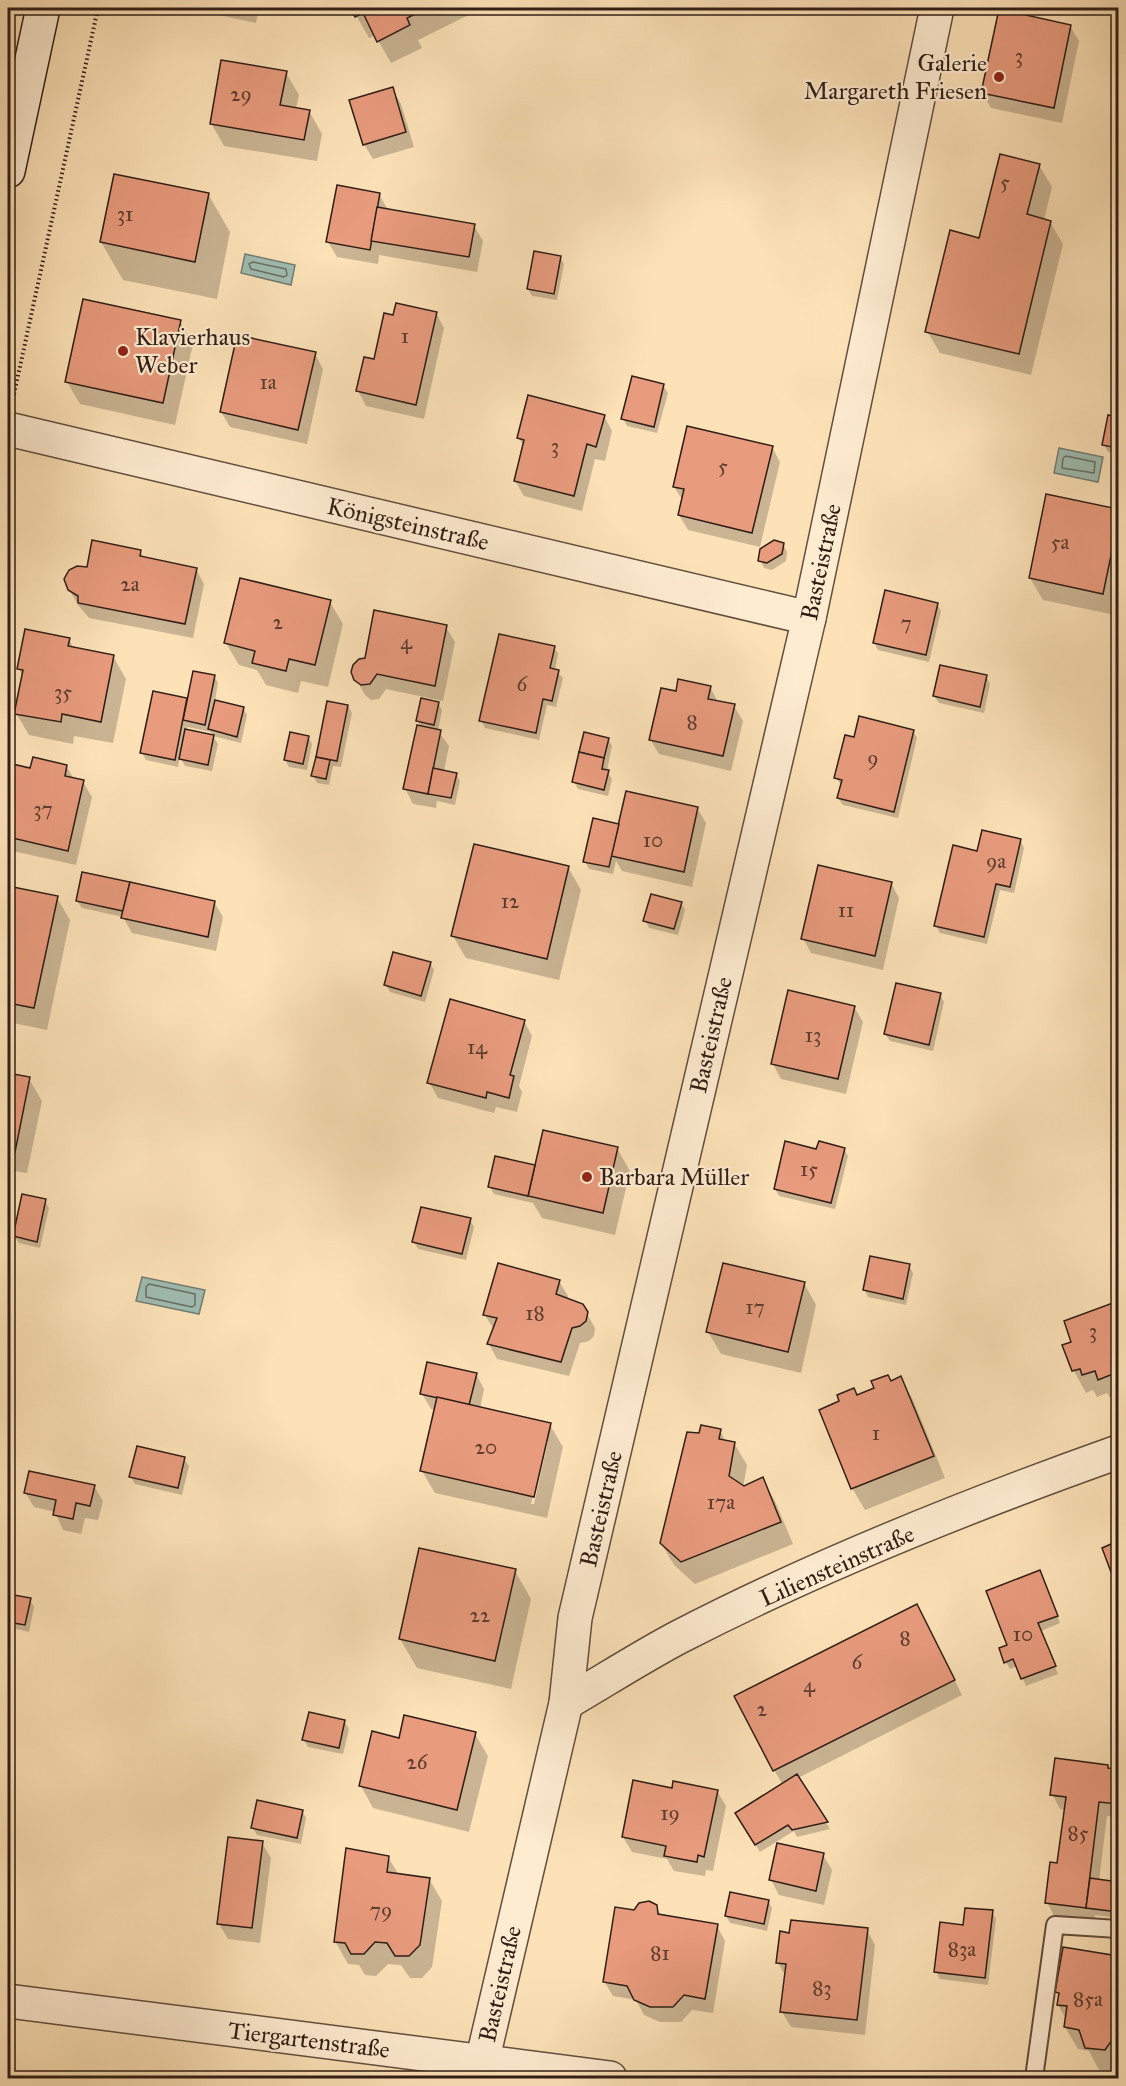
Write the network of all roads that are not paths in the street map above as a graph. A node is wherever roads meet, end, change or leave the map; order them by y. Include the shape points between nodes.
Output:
1 (43, 8) edge
2 (937, 8) edge
3 (8, 171) edge
4 (10, 415) edge
5 (809, 618) junction
6 (1119, 1452) edge
7 (566, 1703) junction
8 (1119, 1929) edge
9 (8, 2001) edge
10 (482, 2062) junction
11 (610, 2079) edge
12 (1034, 2079) edge

1 - 3 street
2 - 5 street, Basteistraße
4 - 5 street, Königsteinstraße
5 - 7 street, Basteistraße via 575,1618
6 - 7 street, Liliensteinstraße via 861,1553 679,1637
7 - 10 street, Basteistraße
8 - 12 lane via 1055,1924
9 - 10 street, Tiergartenstraße
10 - 11 street, Tiergartenstraße

